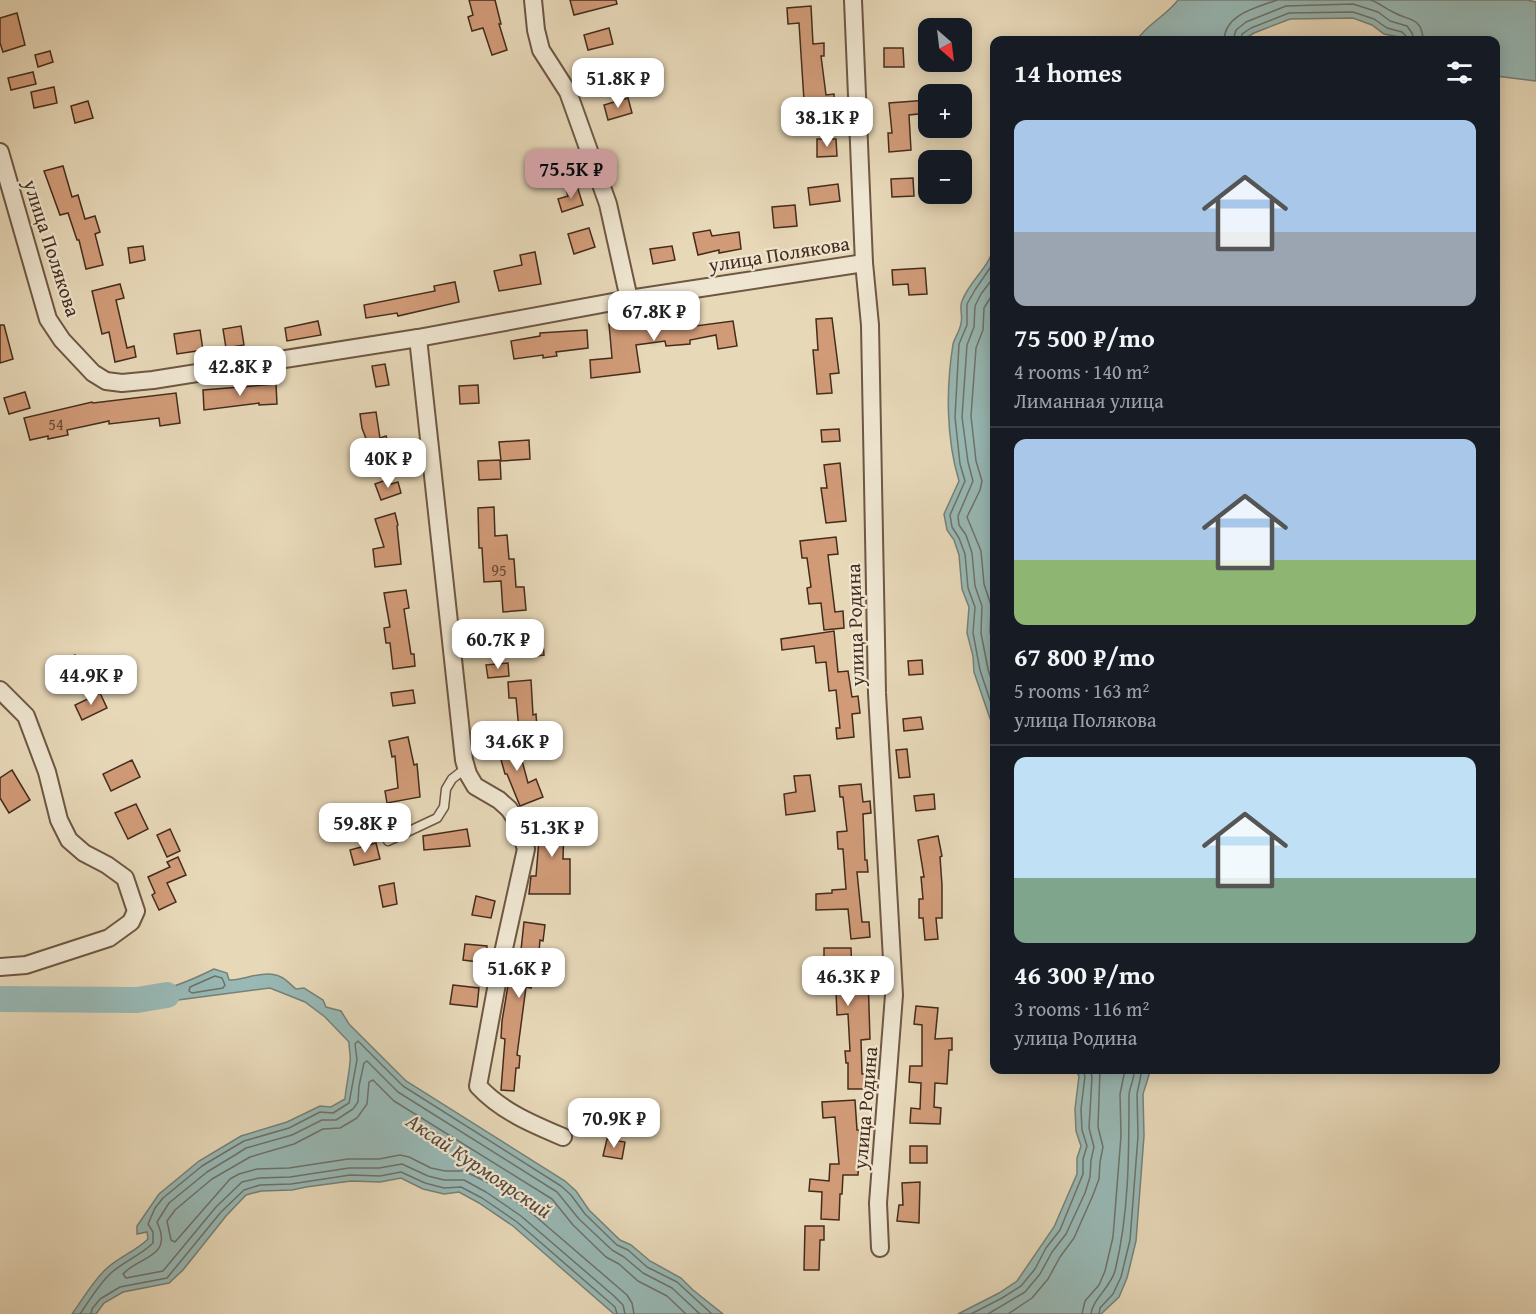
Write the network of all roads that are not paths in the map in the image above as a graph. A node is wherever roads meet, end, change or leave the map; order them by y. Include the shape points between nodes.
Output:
1 (532, 0) edge
2 (853, 0) edge
3 (0, 153) edge
4 (864, 262) junction
5 (629, 299) junction
6 (418, 338) junction
7 (0, 690) edge
8 (466, 768) junction
9 (388, 841) dead end
10 (0, 968) edge
11 (562, 1137) dead end
12 (880, 1248) dead end

1 - 5 street via 541,50 568,92 608,204
2 - 4 street, улица Родина
3 - 6 street, улица Полякова via 48,319 78,358 106,381 153,380
4 - 5 street, улица Полякова
4 - 12 street, улица Родина via 870,325 878,693 894,995 878,1203
5 - 6 street, улица Полякова
6 - 8 street
7 - 10 street via 26,716 69,840 125,878 136,911 131,922 109,938 26,965
8 - 9 lane via 446,789 444,807 437,818
8 - 11 street via 475,786 509,809 526,849 478,1086 511,1112

